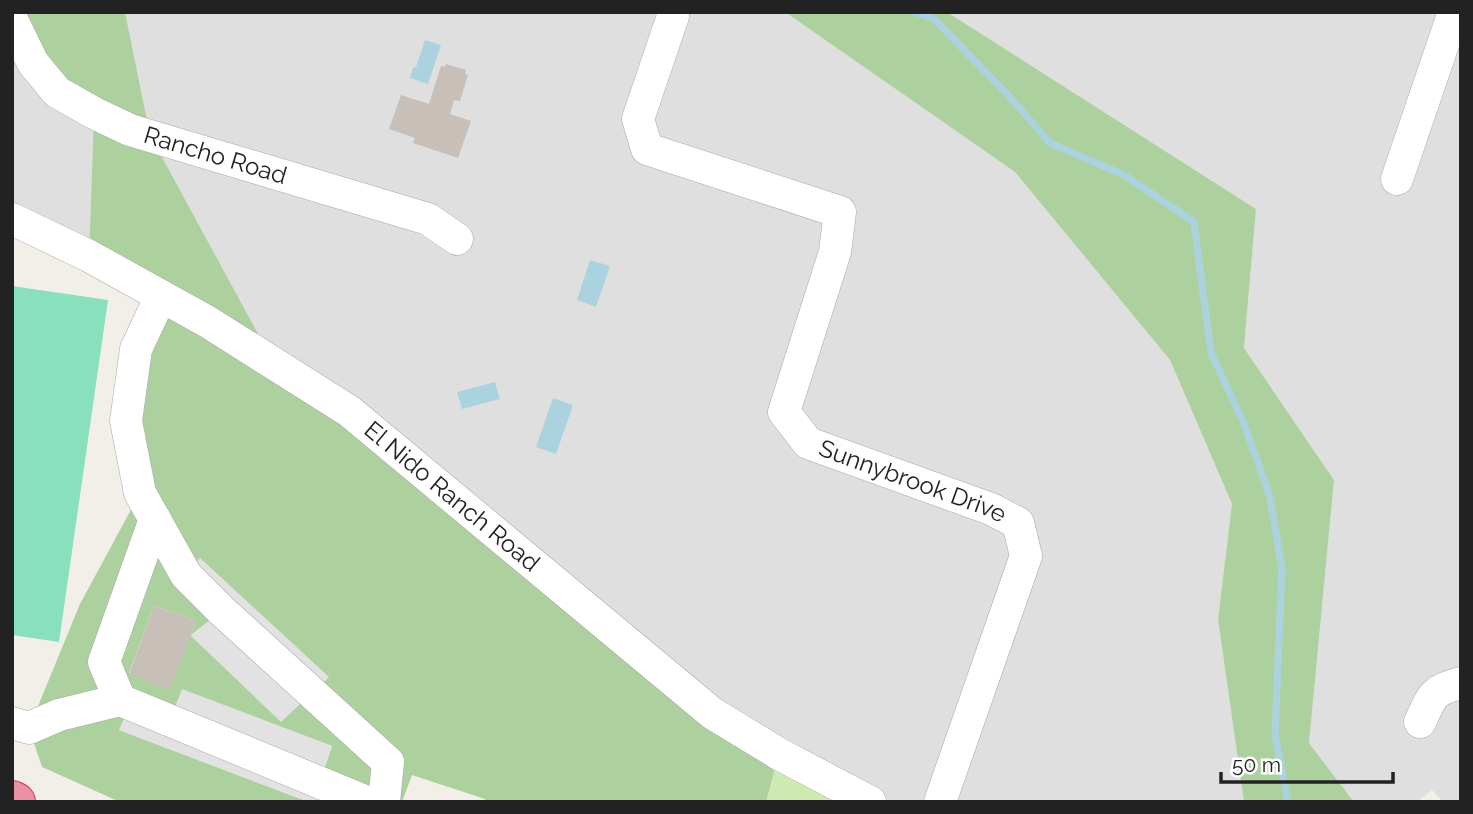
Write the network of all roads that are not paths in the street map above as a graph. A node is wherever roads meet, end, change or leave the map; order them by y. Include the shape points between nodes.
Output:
1 (1454, 12) edge
2 (673, 16) dead end
3 (12, 20) edge
4 (1397, 179) dead end
5 (12, 219) edge
6 (457, 239) dead end
7 (161, 296) junction
8 (155, 519) junction
9 (1461, 683) edge
10 (120, 700) junction
11 (1420, 722) dead end
12 (12, 723) edge
13 (368, 802) edge
14 (384, 802) edge
15 (870, 802) edge
16 (940, 802) edge

1 - 4 street
2 - 16 street, Sunnybrook Drive via 638,119 647,149 840,212 835,252 784,412 808,443 1018,523 1026,556
3 - 6 street, Rancho Road via 33,63 57,92 94,113 130,130 428,219
5 - 7 street, El Nido Ranch Road
7 - 8 street via 136,349 126,421 140,493
7 - 15 street, El Nido Ranch Road via 349,411 712,713
8 - 10 street via 104,662
8 - 14 street via 186,575 388,762
9 - 11 street via 1444,687 1432,697
10 - 12 street via 29,727
10 - 13 street

